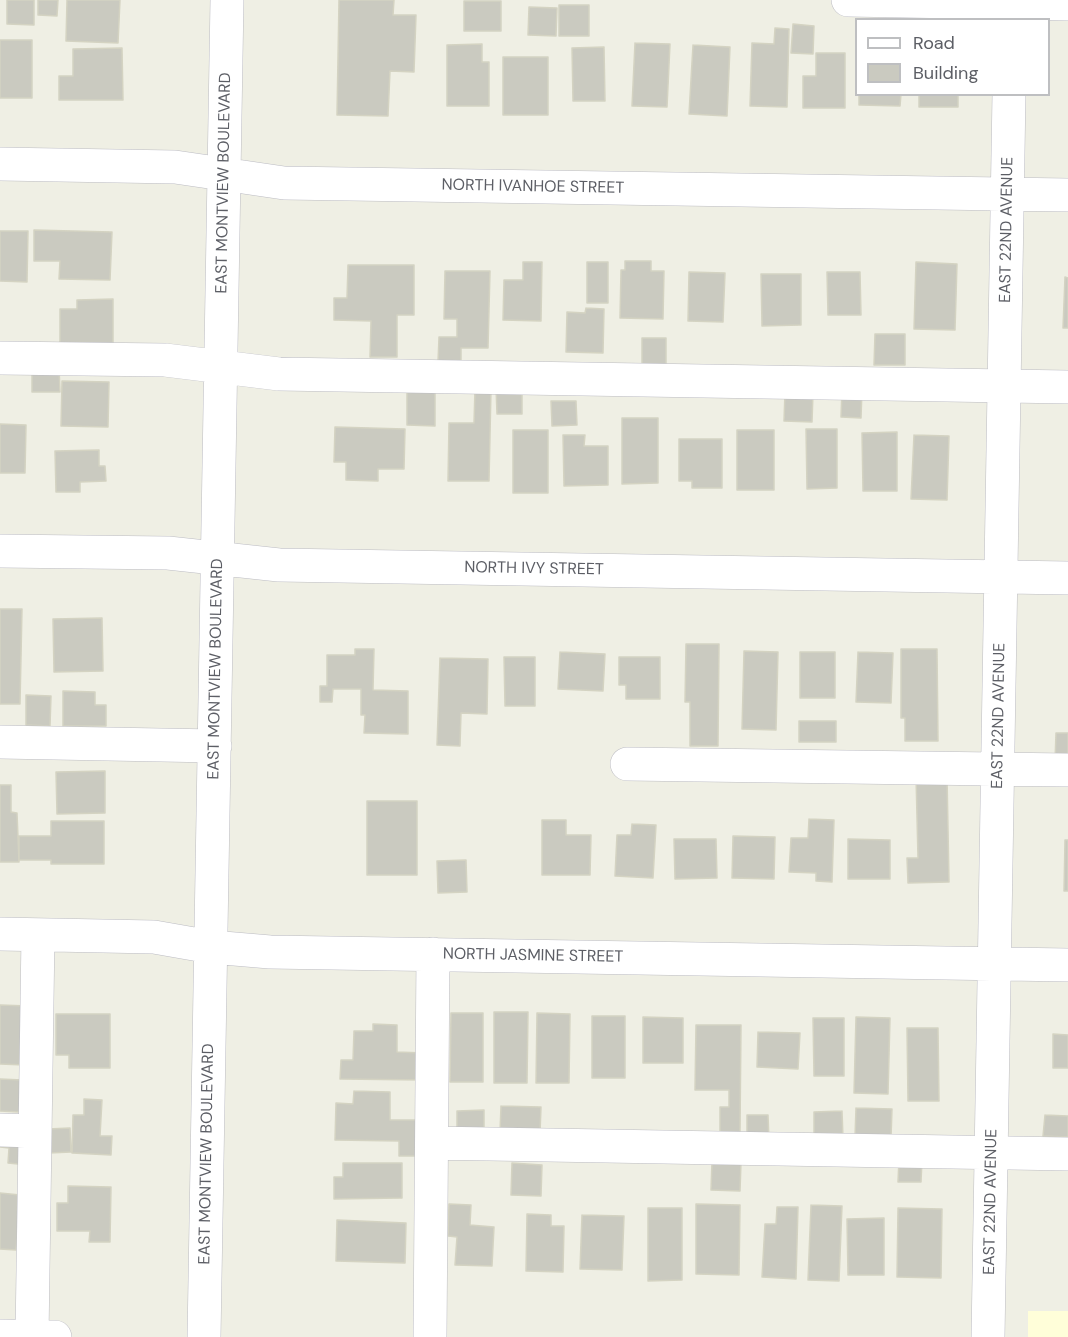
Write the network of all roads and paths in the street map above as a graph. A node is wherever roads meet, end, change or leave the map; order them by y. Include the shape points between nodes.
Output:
1 (227, 0) edge
2 (848, 0) edge
3 (1068, 4) edge
4 (1010, 7) edge
5 (1009, 96) edge
6 (0, 164) edge
7 (224, 175) junction
8 (1007, 194) junction
9 (1068, 195) edge
10 (0, 358) edge
11 (221, 366) junction
12 (1005, 386) junction
13 (1068, 387) edge
14 (0, 551) edge
15 (218, 559) junction
16 (1002, 577) junction
17 (1068, 578) edge
18 (0, 742) edge
19 (215, 746) junction
20 (627, 764) dead end
21 (997, 770) junction
22 (1068, 770) edge
23 (0, 934) edge
24 (38, 935) junction
25 (211, 947) junction
26 (433, 954) junction
27 (994, 964) junction
28 (1068, 965) edge
29 (0, 1131) edge
30 (34, 1131) junction
31 (432, 1143) junction
32 (992, 1153) junction
33 (1068, 1154) edge
34 (0, 1336) edge
35 (32, 1337) edge
36 (55, 1337) edge
37 (204, 1337) edge
38 (430, 1337) edge
39 (988, 1337) edge

1 - 7 street, EAST MONTVIEW BOULEVARD
2 - 4 street
3 - 4 street
5 - 8 street, EAST 22ND AVENUE
6 - 7 street, NORTH IVANHOE STREET via 175,167
7 - 8 street, NORTH IVANHOE STREET via 284,183
7 - 11 street, EAST MONTVIEW BOULEVARD
8 - 9 street, NORTH IVANHOE STREET
8 - 12 street, EAST 22ND AVENUE
10 - 11 street via 165,360
11 - 12 street via 284,374
11 - 15 street, EAST MONTVIEW BOULEVARD
12 - 13 street
12 - 16 street, EAST 22ND AVENUE
14 - 15 street, NORTH IVY STREET via 168,553
15 - 16 street, NORTH IVY STREET via 279,565
15 - 19 street, EAST MONTVIEW BOULEVARD
16 - 17 street, NORTH IVY STREET
16 - 21 street, EAST 22ND AVENUE
18 - 19 street
19 - 25 street, EAST MONTVIEW BOULEVARD
20 - 21 street
21 - 22 street
21 - 27 street, EAST 22ND AVENUE
23 - 24 street, NORTH JASMINE STREET
24 - 25 street, NORTH JASMINE STREET via 153,937
24 - 30 street
25 - 26 street, NORTH JASMINE STREET via 270,952
25 - 37 street, EAST MONTVIEW BOULEVARD
26 - 27 street, NORTH JASMINE STREET
26 - 31 street
27 - 28 street, NORTH JASMINE STREET
27 - 32 street, EAST 22ND AVENUE
29 - 30 street
30 - 35 street
31 - 32 street
31 - 38 street
32 - 33 street
32 - 39 street, EAST 22ND AVENUE
34 - 35 street
35 - 36 street

